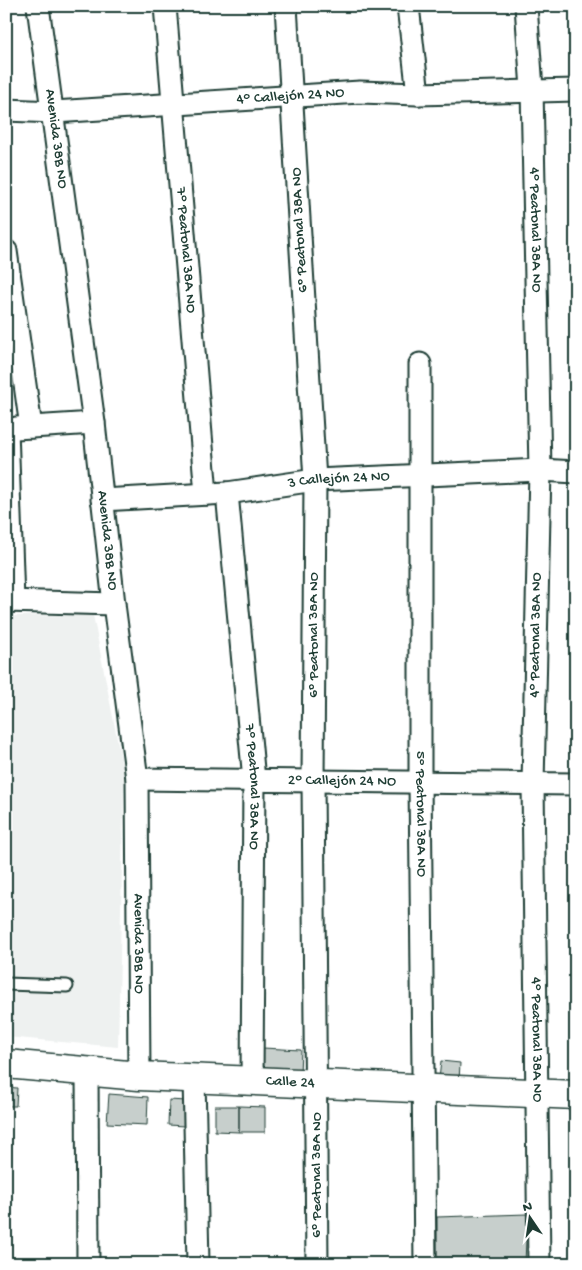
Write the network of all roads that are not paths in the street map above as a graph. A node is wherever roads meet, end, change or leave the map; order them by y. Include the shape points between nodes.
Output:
1 (38, 6) edge
2 (165, 6) edge
3 (286, 6) edge
4 (408, 6) edge
5 (526, 6) edge
6 (532, 89) junction
7 (576, 90) edge
8 (418, 94) junction
9 (292, 98) junction
10 (173, 106) junction
11 (6, 110) edge
12 (54, 112) junction
13 (6, 250) edge
14 (420, 364) dead end
15 (94, 423) junction
16 (31, 427) junction
17 (7, 429) edge
18 (540, 470) junction
19 (576, 472) edge
20 (419, 476) junction
21 (315, 480) junction
22 (216, 494) junction
23 (102, 500) junction
24 (10, 601) edge
25 (114, 604) junction
26 (137, 779) junction
27 (254, 780) junction
28 (313, 781) junction
29 (420, 782) junction
30 (533, 784) junction
31 (576, 784) edge
32 (6, 984) edge
33 (68, 986) dead end
34 (6, 1064) edge
35 (87, 1071) junction
36 (139, 1076) junction
37 (194, 1078) junction
38 (252, 1081) junction
39 (317, 1084) junction
40 (423, 1089) junction
41 (537, 1094) junction
42 (576, 1095) edge
43 (88, 1264) edge
44 (198, 1264) edge
45 (316, 1264) edge
46 (425, 1264) edge
47 (539, 1264) edge

1 - 12 street, Avenida 38B NO
2 - 10 street, 7° Peatonal 38A NO
3 - 9 street, 6º Peatonal 38A NO
4 - 8 street
5 - 6 street, 4° Peatonal 38A NO
6 - 7 street, 4° Callejón 24 NO
6 - 8 street, 4° Callejón 24 NO
6 - 18 street, 4° Peatonal 38A NO
8 - 9 street, 4° Callejón 24 NO via 360,92
9 - 10 street, 4° Callejón 24 NO
9 - 21 street, 6º Peatonal 38A NO
10 - 12 street, 4° Callejón 24 NO
10 - 22 street, 7° Peatonal 38A NO
11 - 12 street, 4° Callejón 24 NO
12 - 15 street, Avenida 38B NO
13 - 16 street
14 - 20 street, 5° Peatonal 38A NO
15 - 16 street
15 - 23 street, Avenida 38B NO
16 - 17 street
17 - 24 street
18 - 19 street, 3 Callejón 24 NO
18 - 20 street, 3 Callejón 24 NO
18 - 30 street, 4° Peatonal 38A NO
20 - 21 street, 3 Callejón 24 NO
20 - 29 street, 5° Peatonal 38A NO
21 - 22 street, 3 Callejón 24 NO
21 - 28 street, 6º Peatonal 38A NO
22 - 23 street, 3 Callejón 24 NO
22 - 27 street, 7° Peatonal 38A NO
23 - 25 street, Avenida 38B NO
24 - 25 street
25 - 26 street, Avenida 38B NO
26 - 27 street, 2° Callejón 24 NO
26 - 36 street, Avenida 38B NO
27 - 28 street, 2° Callejón 24 NO
27 - 38 street, 7° Peatonal 38A NO
28 - 29 street, 2° Callejón 24 NO
28 - 39 street, 6º Peatonal 38A NO
29 - 30 street, 2° Callejón 24 NO
29 - 40 street, 5° Peatonal 38A NO
30 - 31 street, 2° Callejón 24 NO
30 - 41 street, 4° Peatonal 38A NO
32 - 33 lane
34 - 35 street, Calle 24
35 - 36 street, Calle 24
35 - 43 street
36 - 37 street, Calle 24
37 - 38 street, Calle 24
37 - 44 street
38 - 39 street, Calle 24
39 - 40 street, Calle 24
39 - 45 street, 6º Peatonal 38A NO
40 - 41 street, Calle 24
40 - 46 street, 5° Peatonal 38A NO
41 - 42 street, Calle 24
41 - 47 street, 4° Peatonal 38A NO

